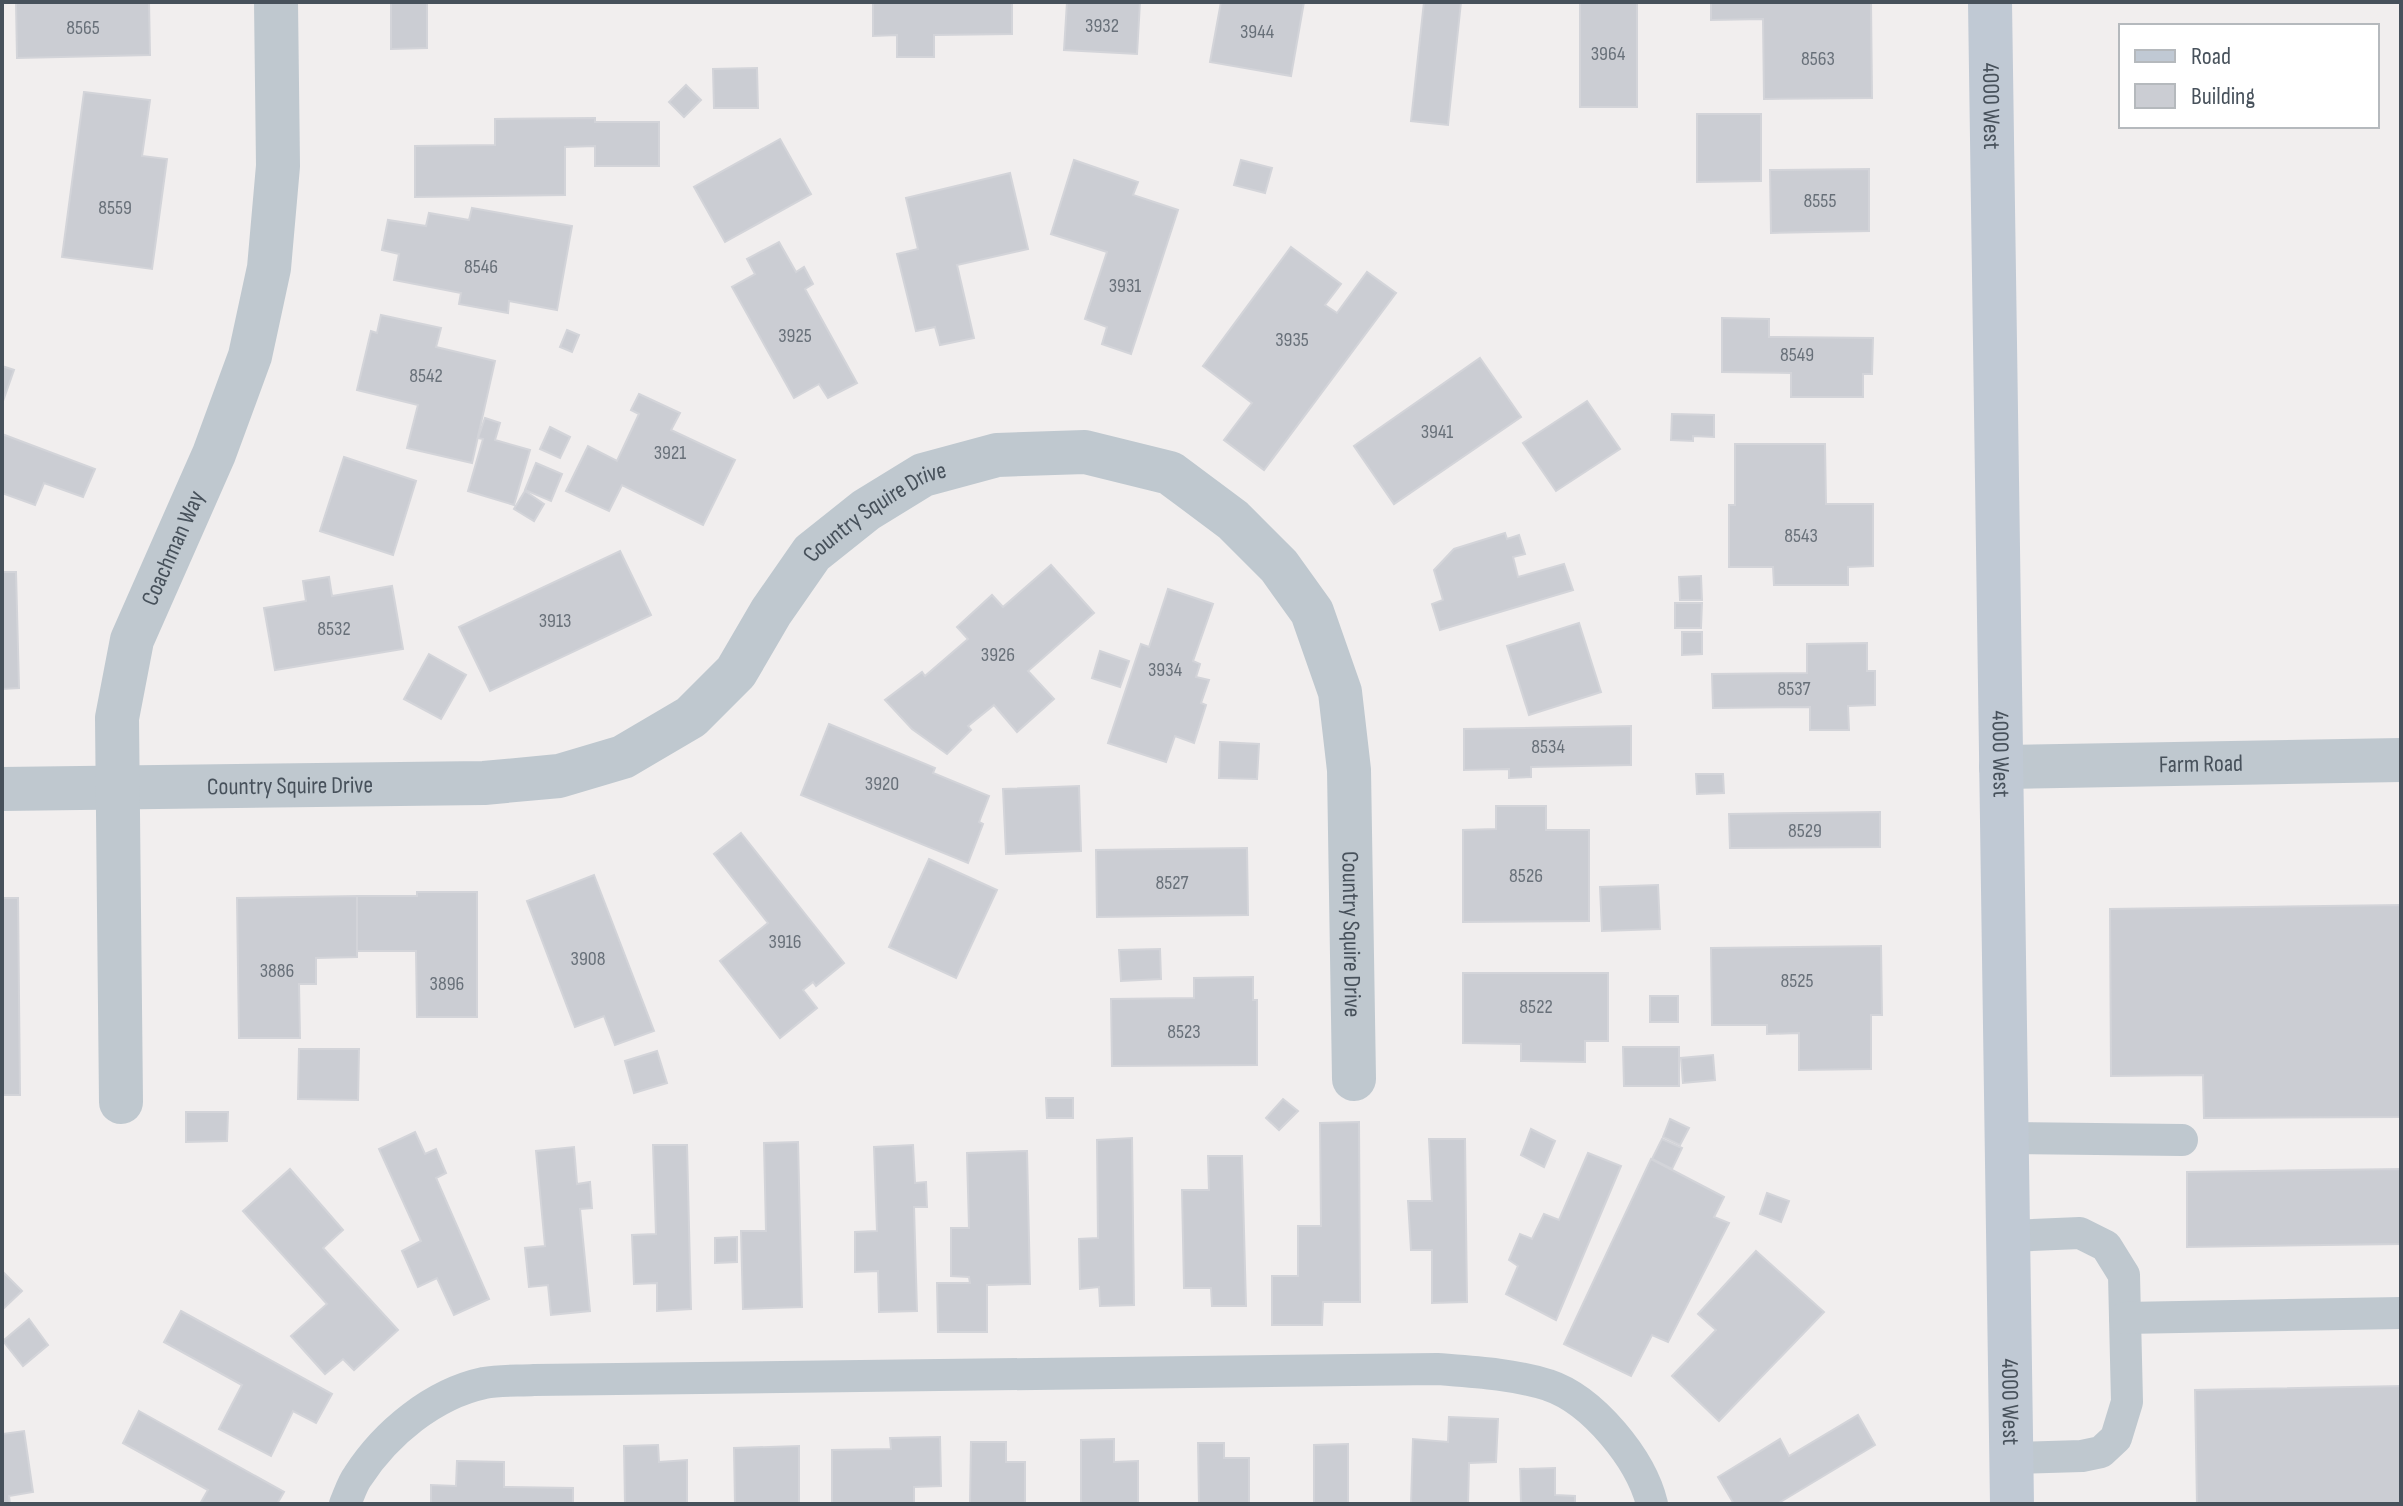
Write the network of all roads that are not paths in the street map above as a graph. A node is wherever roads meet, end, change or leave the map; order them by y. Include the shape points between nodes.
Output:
1 (276, 2) edge
2 (1990, 2) edge
3 (2401, 760) edge
4 (2001, 767) junction
5 (119, 788) junction
6 (2, 789) edge
7 (1354, 1079) dead end
8 (121, 1102) dead end
9 (2007, 1138) junction
10 (2182, 1140) dead end
11 (2008, 1236) junction
12 (2401, 1313) edge
13 (2125, 1318) junction
14 (2012, 1458) junction
15 (345, 1504) edge
16 (1652, 1504) edge
17 (2012, 1504) edge

1 - 5 street, Coachman Way via 278,166 269,268 250,356 214,454 132,640 117,718
2 - 4 main road, 4000 West
3 - 4 street, Farm Road
4 - 9 main road, 4000 West
5 - 6 street, Country Squire Drive
5 - 7 street, Country Squire Drive via 484,783 559,776 623,757 691,717 736,672 812,553 866,510 923,475 997,455 1085,452 1170,473 1233,520 1279,566 1312,612 1340,692 1349,770
5 - 8 street, Coachman Way
9 - 10 lane
9 - 11 main road, 4000 West
11 - 13 lane via 2080,1233 2106,1246 2124,1275
11 - 14 main road, 4000 West
12 - 13 lane
13 - 14 lane via 2127,1402 2116,1438 2101,1452 2082,1456
14 - 17 main road, 4000 West
15 - 16 lane via 357,1478 387,1439 451,1394 485,1383 1437,1369 1499,1373 1552,1386 1590,1409 1626,1447

